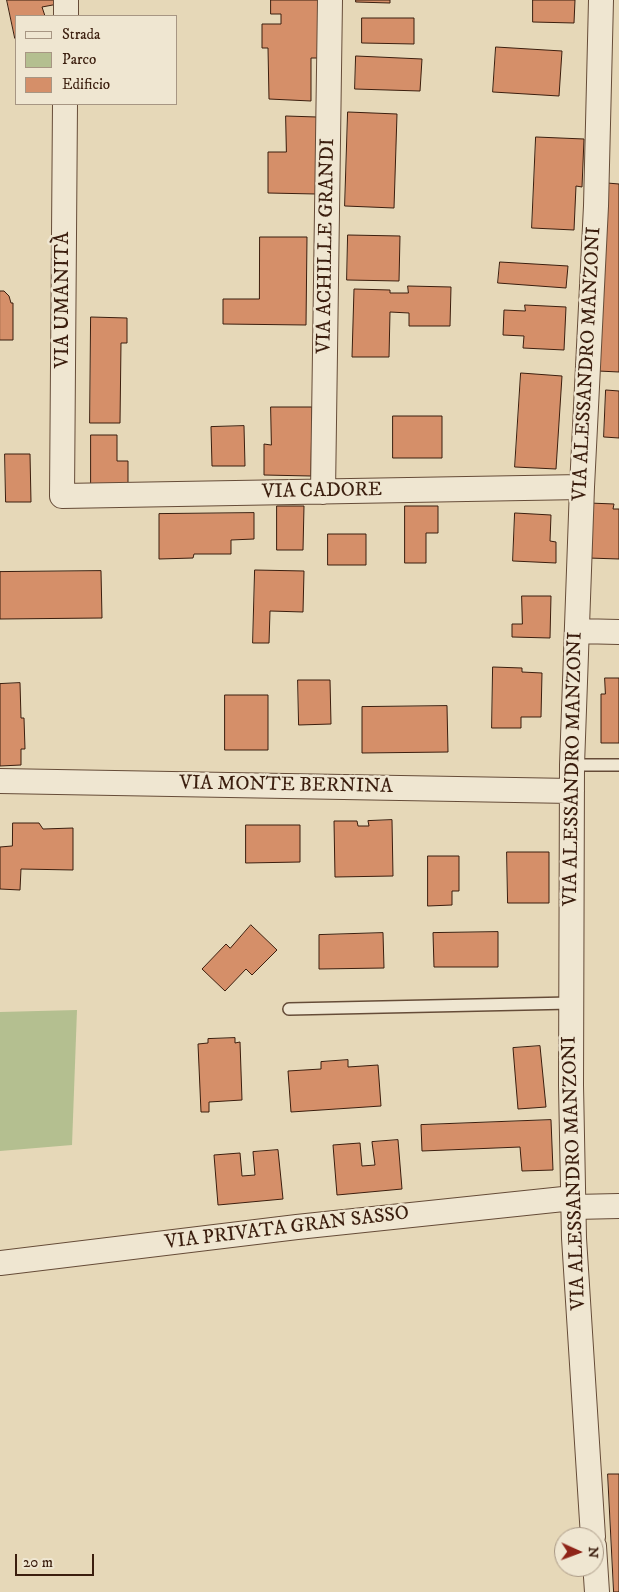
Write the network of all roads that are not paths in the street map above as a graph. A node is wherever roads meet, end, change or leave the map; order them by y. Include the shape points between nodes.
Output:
1 (66, 0) edge
2 (330, 0) edge
3 (601, 0) edge
4 (66, 15) edge
5 (609, 52) edge
6 (65, 105) edge
7 (582, 487) junction
8 (324, 492) junction
9 (62, 496) joint
10 (577, 631) junction
11 (619, 632) edge
12 (572, 765) junction
13 (619, 765) edge
14 (0, 781) edge
15 (572, 791) junction
16 (571, 1004) junction
17 (289, 1009) dead end
18 (574, 1202) junction
19 (619, 1206) edge
20 (0, 1263) edge
21 (592, 1527) edge
22 (596, 1577) edge
23 (597, 1592) edge

1 - 4 street
2 - 8 street, VIA ACHILLE GRANDI
3 - 5 street, VIA ALESSANDRO MANZONI
5 - 7 street, VIA ALESSANDRO MANZONI via 596,206
6 - 9 street, VIA UMANITÀ
7 - 8 street, VIA CADORE
7 - 10 street, VIA ALESSANDRO MANZONI
8 - 9 street, VIA CADORE
10 - 11 street
10 - 12 street, VIA ALESSANDRO MANZONI
12 - 13 lane
12 - 15 street, VIA ALESSANDRO MANZONI
14 - 15 street, VIA MONTE BERNINA
15 - 16 street, VIA ALESSANDRO MANZONI
16 - 17 lane
16 - 18 street, VIA ALESSANDRO MANZONI
18 - 19 street, VIA PRIVATA GRAN SASSO
18 - 20 street, VIA PRIVATA GRAN SASSO via 297,1227
18 - 21 street, VIA ALESSANDRO MANZONI
22 - 23 street

